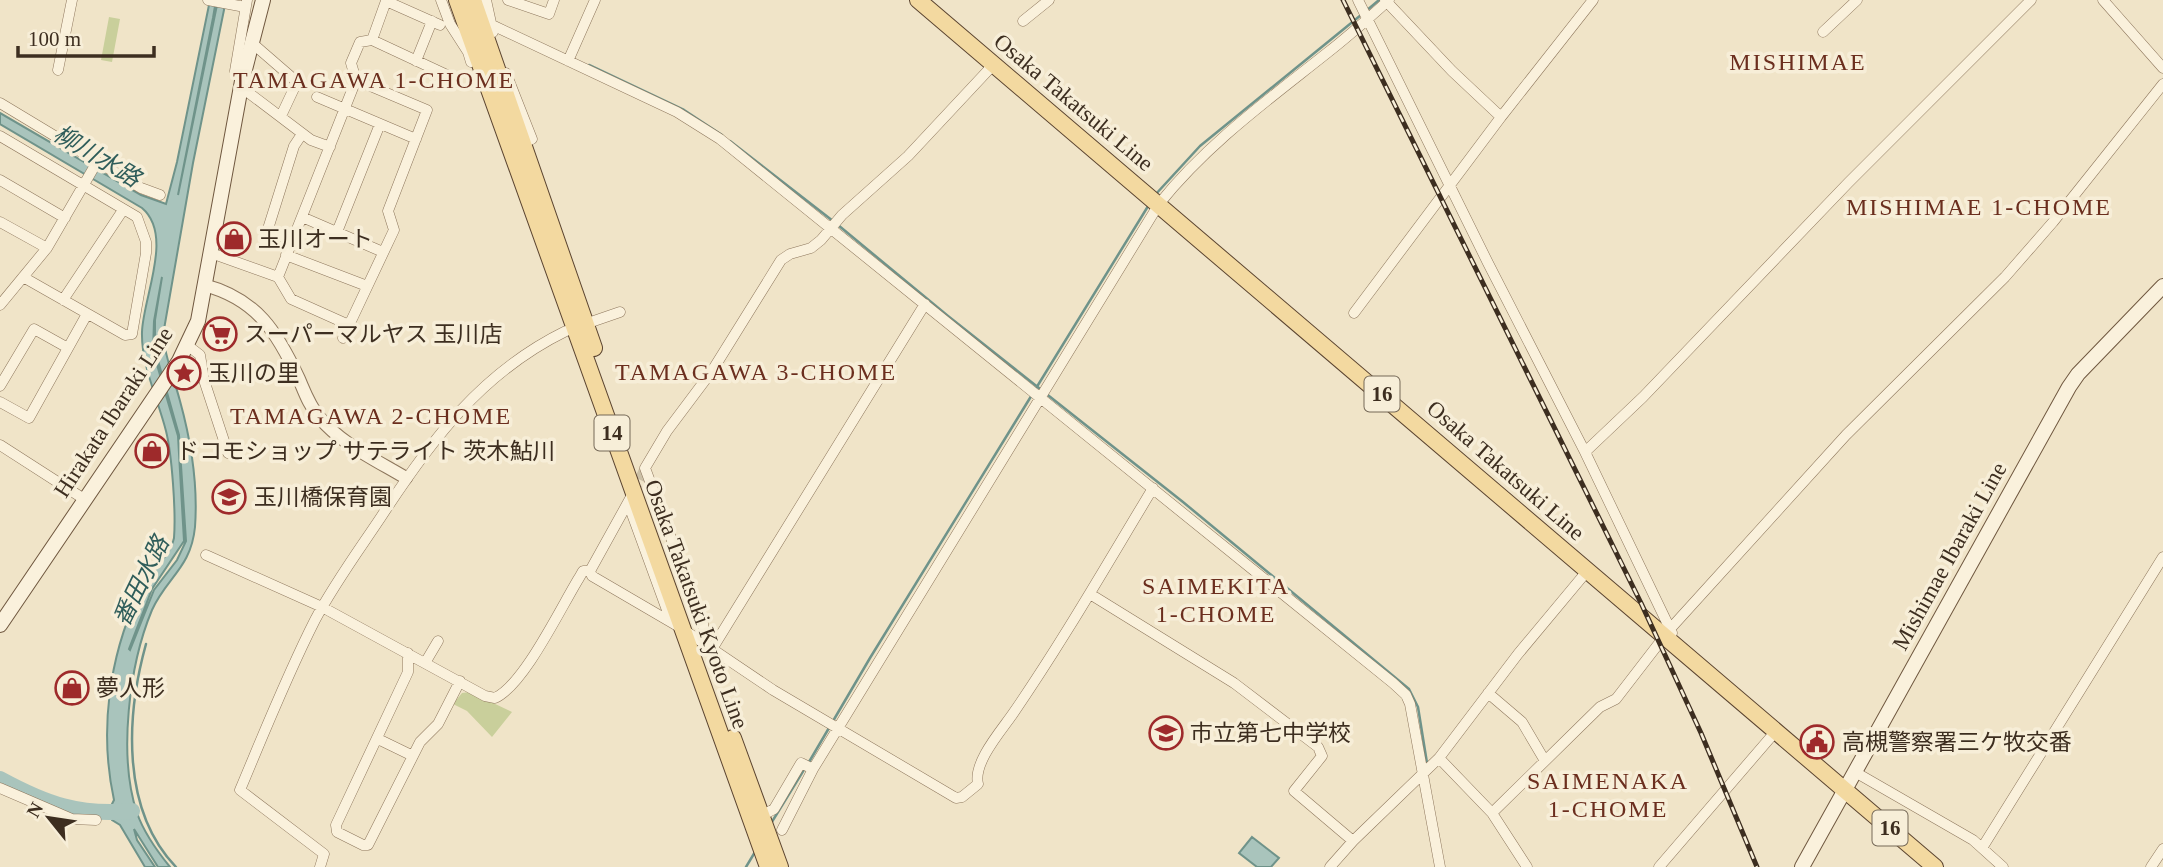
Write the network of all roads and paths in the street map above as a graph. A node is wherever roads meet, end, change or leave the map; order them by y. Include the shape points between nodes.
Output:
1 (72, 0) edge
2 (208, 0) edge
3 (263, 0) edge
4 (441, 0) edge
5 (457, 0) edge
6 (485, 0) edge
7 (508, 0) edge
8 (554, 0) edge
9 (595, 0) edge
10 (918, 0) edge
11 (1049, 0) edge
12 (1358, 0) edge
13 (1593, 0) edge
14 (1857, 0) edge
15 (2031, 0) edge
16 (2103, 0) edge
17 (1387, 1) edge
18 (243, 4) edge
19 (1367, 19) junction
20 (1023, 21) dead end
21 (492, 26) junction
22 (1823, 32) dead end
23 (372, 40) junction
24 (252, 43) junction
25 (416, 61) junction
26 (568, 61) junction
27 (993, 64) junction
28 (2163, 68) edge
29 (58, 71) dead end
30 (447, 75) dead end
31 (356, 80) junction
32 (242, 84) junction
33 (2163, 84) edge
34 (317, 97) dead end
35 (0, 103) edge
36 (345, 109) junction
37 (281, 116) junction
38 (1501, 117) junction
39 (380, 124) junction
40 (302, 134) junction
41 (0, 136) edge
42 (416, 139) junction
43 (527, 141) dead end
44 (330, 146) junction
45 (508, 150) dead end
46 (96, 164) junction
47 (0, 180) edge
48 (85, 184) junction
49 (1450, 187) junction
50 (160, 195) dead end
51 (1159, 204) junction
52 (123, 209) junction
53 (302, 216) junction
54 (65, 218) junction
55 (0, 222) edge
56 (831, 229) junction
57 (337, 232) junction
58 (293, 240) junction
59 (47, 248) junction
60 (383, 252) junction
61 (211, 253) junction
62 (286, 255) junction
63 (23, 277) junction
64 (278, 277) junction
65 (204, 285) junction
66 (367, 286) junction
67 (2163, 286) edge
68 (63, 300) junction
69 (925, 304) junction
70 (0, 305) edge
71 (620, 312) dead end
72 (1354, 313) dead end
73 (87, 314) junction
74 (592, 322) dead end
75 (349, 325) junction
76 (566, 331) dead end
77 (343, 338) dead end
78 (187, 345) junction
79 (68, 348) junction
80 (0, 386) edge
81 (1040, 397) junction
82 (0, 402) edge
83 (0, 445) edge
84 (1585, 452) junction
85 (228, 453) dead end
86 (406, 478) junction
87 (1153, 488) junction
88 (84, 499) junction
89 (206, 555) dead end
90 (2163, 557) edge
91 (1588, 570) junction
92 (590, 571) junction
93 (1090, 594) junction
94 (322, 607) junction
95 (4, 609) edge
96 (676, 624) junction
97 (0, 625) edge
98 (1667, 633) junction
99 (438, 640) dead end
100 (705, 644) junction
101 (408, 653) junction
102 (425, 663) junction
103 (460, 681) junction
104 (1488, 693) junction
105 (837, 729) junction
106 (1776, 731) junction
107 (378, 739) junction
108 (413, 756) junction
109 (1439, 758) junction
110 (1545, 761) junction
111 (813, 769) junction
112 (1855, 772) junction
113 (1422, 775) junction
114 (0, 788) edge
115 (1845, 789) junction
116 (1492, 813) junction
117 (761, 816) junction
118 (96, 820) dead end
119 (782, 830) dead end
120 (1353, 841) junction
121 (1982, 848) junction
122 (2163, 849) edge
123 (320, 867) edge
124 (768, 867) edge
125 (780, 867) edge
126 (1330, 867) edge
127 (1440, 867) edge
128 (1527, 867) edge
129 (1659, 867) edge
130 (1802, 867) edge
131 (1936, 867) edge
132 (2003, 867) edge
133 (2151, 867) edge

1 - 29 street
2 - 18 street
3 - 24 main road, Hirakata Ibaraki Line
4 - 45 street via 468,52 504,151
5 - 96 main road, Osaka Takatsuki Kyoto Line / 14
6 - 21 street
6 - 100 main road, Osaka Takatsuki Kyoto Line / 14 via 486,43
7 - 8 street via 549,15
9 - 26 street
10 - 27 main road, Osaka Takatsuki Line / 16
11 - 20 street
12 - 19 street
13 - 38 street
14 - 22 street
15 - 84 street
16 - 28 street
17 - 19 street
17 - 38 street
18 - 32 street via 235,71
19 - 49 street
19 - 51 street via 1214,142
21 - 26 street
21 - 43 street via 532,139
23 - 25 street
23 - 25 street via 386,2 436,23
23 - 31 street via 360,42 351,63
24 - 32 main road, Hirakata Ibaraki Line
24 - 37 street via 297,82
25 - 30 street
26 - 56 street via 703,127
27 - 51 main road, Osaka Takatsuki Line / 16
27 - 56 street via 908,156
31 - 36 street
31 - 42 street via 427,110
32 - 37 street
32 - 61 main road, Hirakata Ibaraki Line
33 - 98 street via 2005,277 1846,435
34 - 36 street
35 - 46 street
36 - 39 street
36 - 44 street
37 - 40 street
38 - 49 street
39 - 42 street
39 - 57 street
40 - 44 street
40 - 58 street via 267,232
41 - 48 street
42 - 60 street via 388,211 394,230
44 - 53 street
46 - 48 street
46 - 50 street
47 - 54 street
48 - 52 street
48 - 54 street
49 - 72 street
49 - 84 street
51 - 81 street
51 - 91 main road, Osaka Takatsuki Line / 16
52 - 68 street
52 - 73 street via 137,217 146,242 132,334 125,335
53 - 57 street
53 - 58 street
54 - 59 street
55 - 59 street
56 - 69 street
56 - 100 street via 811,248 780,260 645,468 703,624
57 - 60 street
58 - 62 street
59 - 63 street
60 - 66 street
61 - 64 street
61 - 65 main road, Hirakata Ibaraki Line
62 - 64 street
62 - 66 street
63 - 68 street
63 - 70 street
64 - 75 street via 291,299
65 - 78 main road, Hirakata Ibaraki Line via 198,321
65 - 86 street via 232,295 258,312 319,418 336,434
66 - 75 street
67 - 112 main road, Mishimae Ibaraki Line via 2069,387
68 - 73 street
69 - 81 street
69 - 100 street
71 - 74 street
73 - 79 street
75 - 77 street
76 - 86 street via 519,357 490,380 446,425
78 - 85 street via 200,355
78 - 88 main road, Hirakata Ibaraki Line
79 - 80 street via 34,328
79 - 82 street via 29,418
81 - 87 street
81 - 105 street
83 - 88 street
84 - 98 street
86 - 94 street
87 - 93 street
87 - 113 street via 1406,695
88 - 95 main road, Hirakata Ibaraki Line
89 - 94 street
90 - 121 street
91 - 98 main road, Osaka Takatsuki Line / 16
91 - 104 street
92 - 96 street
92 - 96 street via 630,500
92 - 103 street via 583,571 507,690 488,697
93 - 105 street via 988,748 976,777 978,784 962,797 956,798
93 - 120 street via 1234,682 1318,747 1322,756 1294,791
94 - 101 street
94 - 123 street via 240,790 324,854
95 - 97 main road, Hirakata Ibaraki Line
96 - 100 street
96 - 124 main road, Osaka Takatsuki Kyoto Line / 14
98 - 106 main road, Osaka Takatsuki Line / 16 via 1679,650
98 - 110 street via 1616,699 1600,708
99 - 102 street
100 - 105 street
100 - 117 main road, Osaka Takatsuki Kyoto Line / 14
101 - 102 street
101 - 107 street via 408,672
102 - 103 street
103 - 108 street via 438,724
104 - 109 street
104 - 110 street via 1522,722
105 - 111 street
106 - 115 main road, Osaka Takatsuki Line / 16
106 - 129 street
107 - 108 street
107 - 108 street via 336,825 337,832 363,845 368,845
109 - 113 street
109 - 116 street
110 - 116 street
111 - 117 street via 802,762 774,809
111 - 119 street
112 - 115 main road, Mishimae Ibaraki Line
112 - 121 street
113 - 120 street
113 - 127 street
114 - 118 street via 52,812
115 - 130 main road, Mishimae Ibaraki Line
115 - 131 main road, Osaka Takatsuki Line / 16
116 - 128 street
117 - 125 main road, Osaka Takatsuki Kyoto Line / 14
120 - 126 street
121 - 132 street
122 - 133 street

